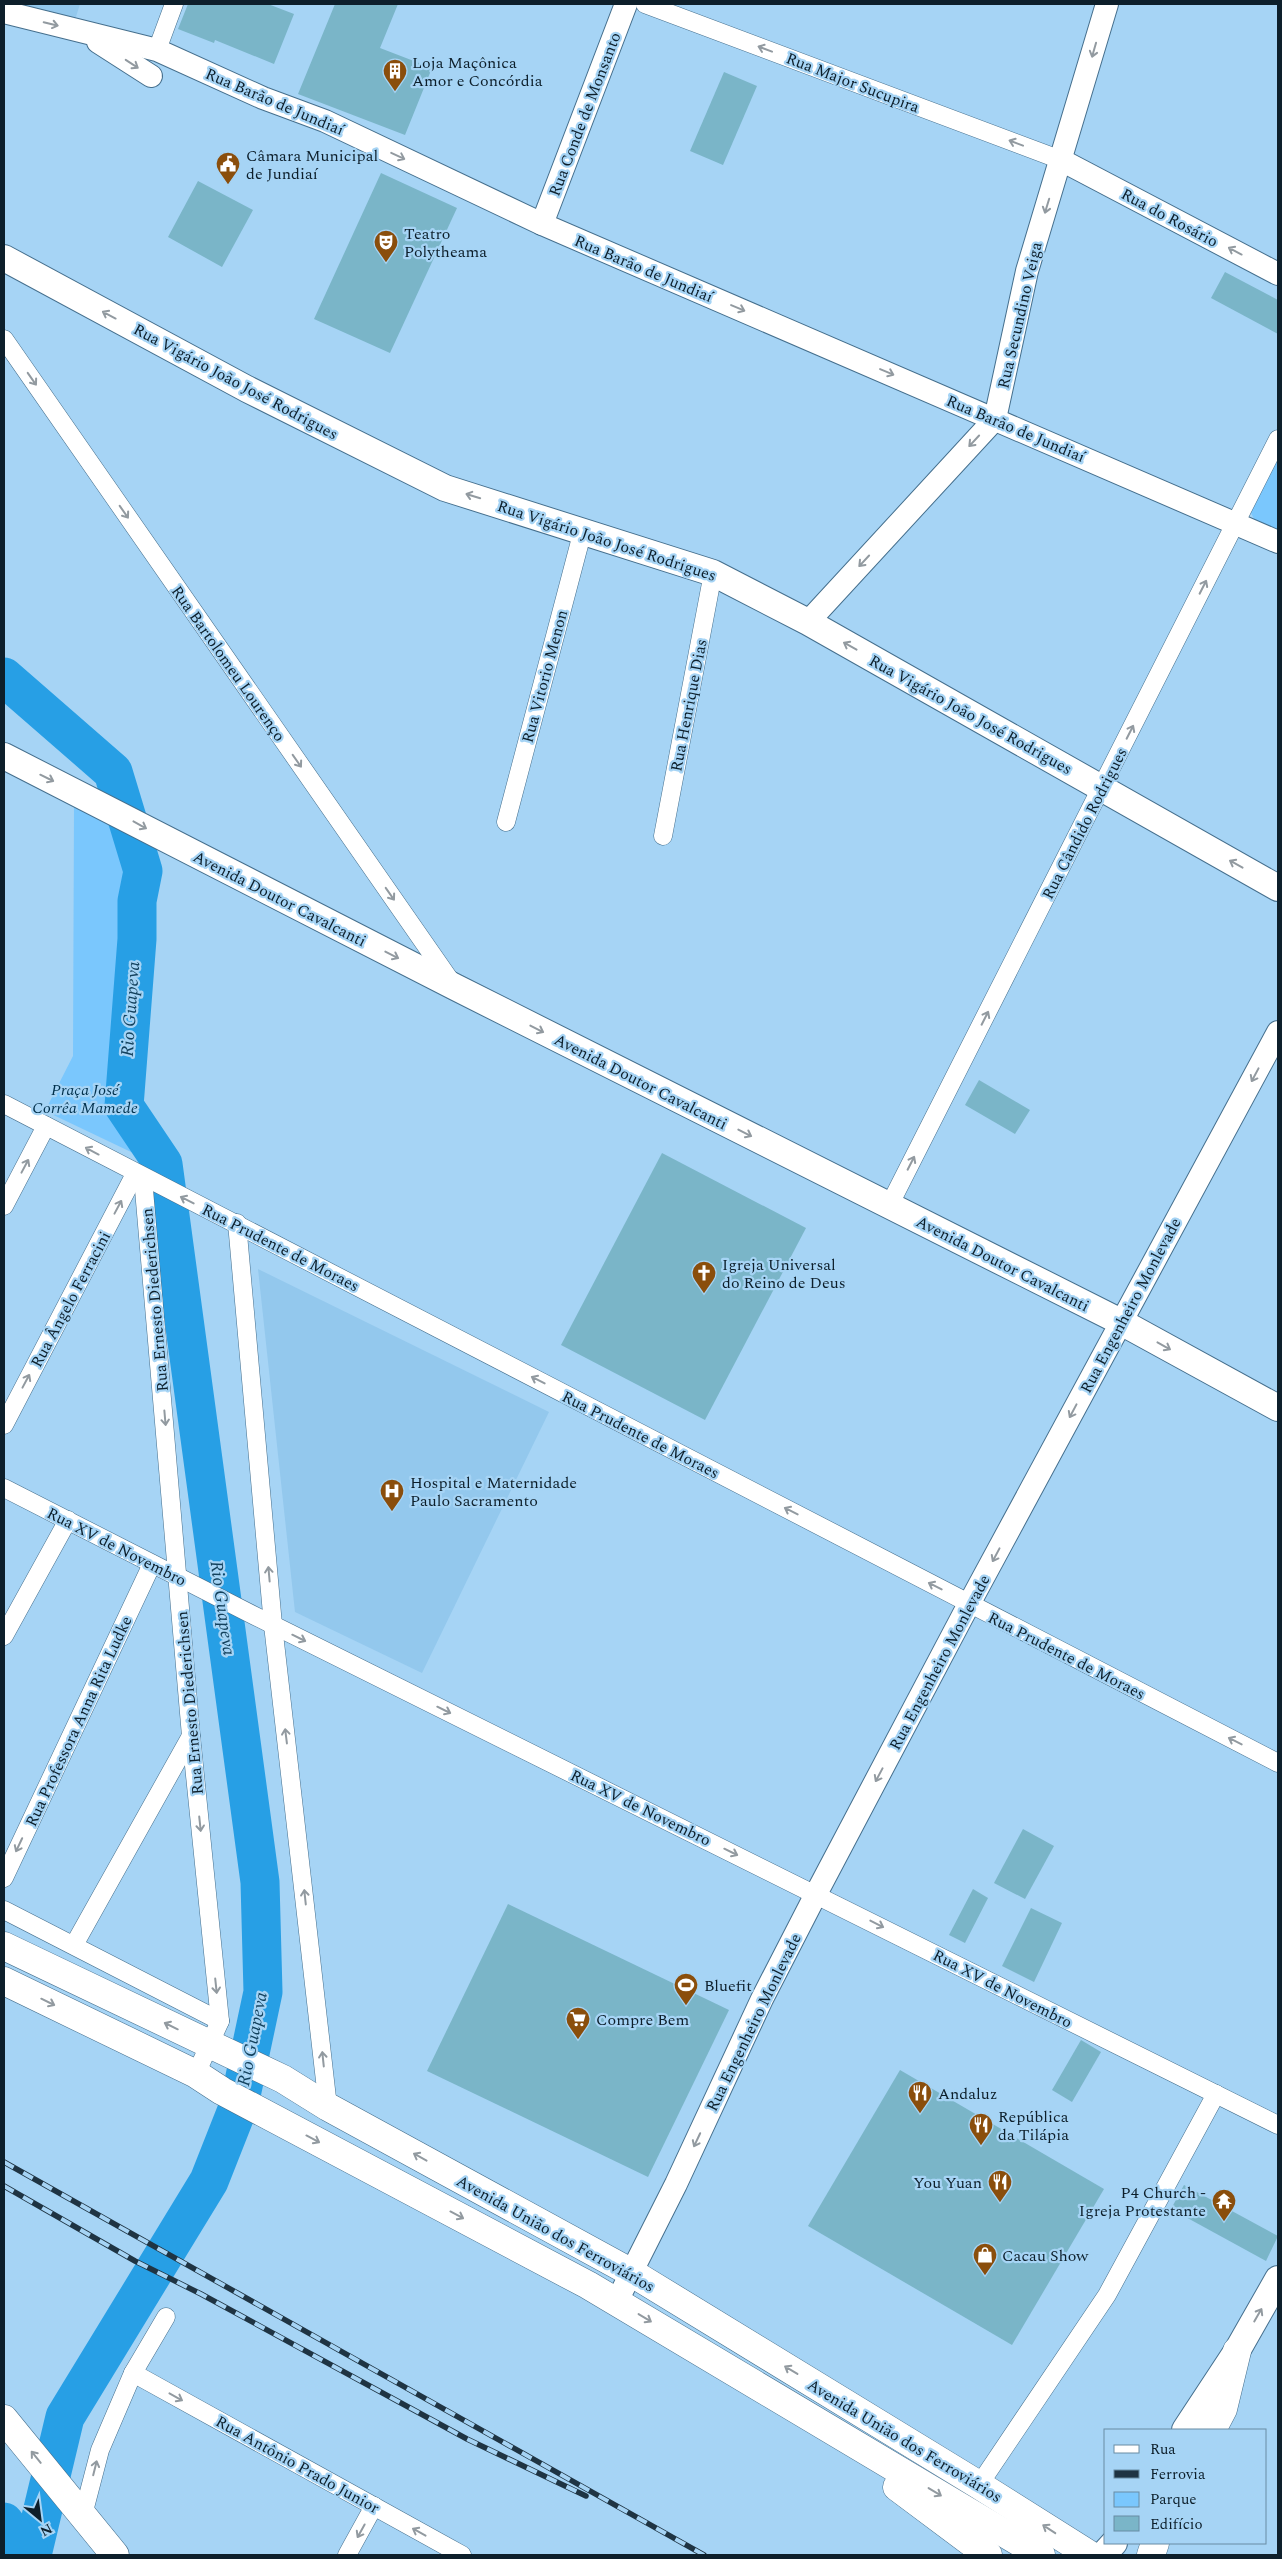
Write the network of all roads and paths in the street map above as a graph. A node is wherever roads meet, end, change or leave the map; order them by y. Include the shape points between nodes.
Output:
1 (174, 4) edge
2 (626, 4) edge
3 (645, 4) edge
4 (1107, 4) edge
5 (4, 12) edge
6 (84, 34) junction
7 (157, 50) junction
8 (151, 76) dead end
9 (1061, 160) junction
10 (542, 224) junction
11 (4, 258) edge
12 (1278, 274) edge
13 (4, 339) edge
14 (995, 419) junction
15 (1278, 439) edge
16 (1236, 523) junction
17 (583, 530) junction
18 (1278, 542) edge
19 (713, 573) junction
20 (808, 622) junction
21 (4, 756) edge
22 (1102, 788) junction
23 (506, 822) dead end
24 (663, 836) dead end
25 (1278, 888) edge
26 (455, 987) junction
27 (1278, 1032) edge
28 (4, 1104) edge
29 (46, 1126) junction
30 (139, 1176) junction
31 (4, 1206) edge
32 (889, 1206) junction
33 (237, 1223) junction
34 (1121, 1322) junction
35 (1278, 1408) edge
36 (4, 1424) edge
37 (4, 1488) edge
38 (68, 1520) junction
39 (152, 1564) junction
40 (179, 1577) junction
41 (969, 1604) junction
42 (273, 1625) junction
43 (4, 1636) edge
44 (191, 1736) junction
45 (1278, 1763) edge
46 (4, 1878) edge
47 (816, 1894) junction
48 (4, 1910) edge
49 (74, 1945) junction
50 (4, 1946) edge
51 (4, 1981) edge
52 (215, 2038) junction
53 (196, 2074) junction
54 (1216, 2094) junction
55 (328, 2107) junction
56 (1278, 2125) edge
57 (632, 2273) junction
58 (1278, 2279) edge
59 (617, 2301) junction
60 (166, 2317) dead end
61 (1237, 2351) junction
62 (133, 2373) junction
63 (775, 2396) junction
64 (7, 2422) edge
65 (1186, 2429) edge
66 (1213, 2429) edge
67 (979, 2485) junction
68 (374, 2506) junction
69 (83, 2515) junction
70 (1113, 2544) edge
71 (115, 2555) edge
72 (347, 2555) edge
73 (462, 2555) edge
74 (988, 2555) edge
75 (1041, 2555) edge
76 (1090, 2555) edge
77 (1103, 2555) edge

1 - 7 street
2 - 10 street, Rua Conde de Monsanto
9 -> 3 street, Rua Major Sucupira
4 -> 9 street, Rua Secundino Veiga
5 -> 6 street, Rua Barão de Jundiaí
6 - 7 street, Rua Barão de Jundiaí
6 -> 8 street
7 -> 10 street, Rua Barão de Jundiaí via 263,98 325,121
12 -> 9 street, Rua do Rosário
9 -> 14 street, Rua Secundino Veiga via 1027,271
10 -> 14 street, Rua Barão de Jundiaí
17 -> 11 main road, Rua Vigário João José Rodrigues via 445,488 247,389
13 -> 26 street, Rua Bartolomeu Lourenço
14 - 16 street, Rua Barão de Jundiaí
14 -> 20 street
15 - 16 street, Rua Cândido Rodrigues
16 - 18 street, Rua Barão de Jundiaí
22 -> 16 street, Rua Cândido Rodrigues
17 - 19 main road, Rua Vigário João José Rodrigues
17 - 23 street, Rua Vitorio Menon
19 - 20 main road, Rua Vigário João José Rodrigues
19 - 24 street, Rua Henrique Dias
22 -> 20 main road, Rua Vigário João José Rodrigues
21 -> 26 main road, Avenida Doutor Cavalcanti
25 -> 22 main road, Rua Vigário João José Rodrigues
32 -> 22 street, Rua Cândido Rodrigues
26 -> 32 main road, Avenida Doutor Cavalcanti
27 -> 34 street, Rua Engenheiro Monlevade
28 - 29 street, Rua Prudente de Moraes
30 -> 29 street, Rua Prudente de Moraes
31 -> 29 street
33 -> 30 street, Rua Prudente de Moraes
36 -> 30 street, Rua Ângelo Ferracini
30 -> 40 street, Rua Ernesto Diederichsen
32 - 34 main road, Avenida Doutor Cavalcanti
41 -> 33 street, Rua Prudente de Moraes
42 -> 33 street
34 -> 35 main road, Avenida Doutor Cavalcanti
34 -> 41 street, Rua Engenheiro Monlevade
37 - 38 street, Rua XV de Novembro
38 - 39 street, Rua XV de Novembro
38 - 43 street
39 - 40 street, Rua XV de Novembro
39 -> 46 street, Rua Professora Anna Rita Ludke
40 - 42 street, Rua XV de Novembro
40 - 44 street, Rua Ernesto Diederichsen
45 -> 41 street, Rua Prudente de Moraes
41 -> 47 street, Rua Engenheiro Monlevade
42 -> 47 street, Rua XV de Novembro
55 -> 42 street
44 - 49 street
44 -> 52 street, Rua Ernesto Diederichsen
47 -> 54 street, Rua XV de Novembro
47 -> 57 street, Rua Engenheiro Monlevade via 762,1999
48 - 49 street
49 - 52 street
52 -> 50 main road, Avenida União dos Ferroviários
51 -> 53 main road, Avenida União dos Ferroviários
52 - 53 street
52 - 55 main road, Avenida União dos Ferroviários
53 -> 59 main road, Avenida União dos Ferroviários via 222,2091
54 - 56 street, Rua XV de Novembro
54 - 67 street via 1107,2295
57 -> 55 main road, Avenida União dos Ferroviários
57 - 59 street, Rua Engenheiro Monlevade
67 -> 57 main road, Avenida União dos Ferroviários
61 -> 58 main road
59 -> 63 main road, Avenida União dos Ferroviários
60 - 62 street
61 - 65 main road
61 - 66 main road via 1223,2409
62 -> 68 street, Rua Antônio Prado Junior
69 -> 62 street via 100,2450
63 - 74 main road
63 -> 75 main road, Avenida União dos Ferroviários
69 -> 64 main road
76 -> 67 main road, Avenida União dos Ferroviários
68 -> 72 street
73 -> 68 street, Rua Antônio Prado Junior
69 - 71 main road
70 - 77 main road

